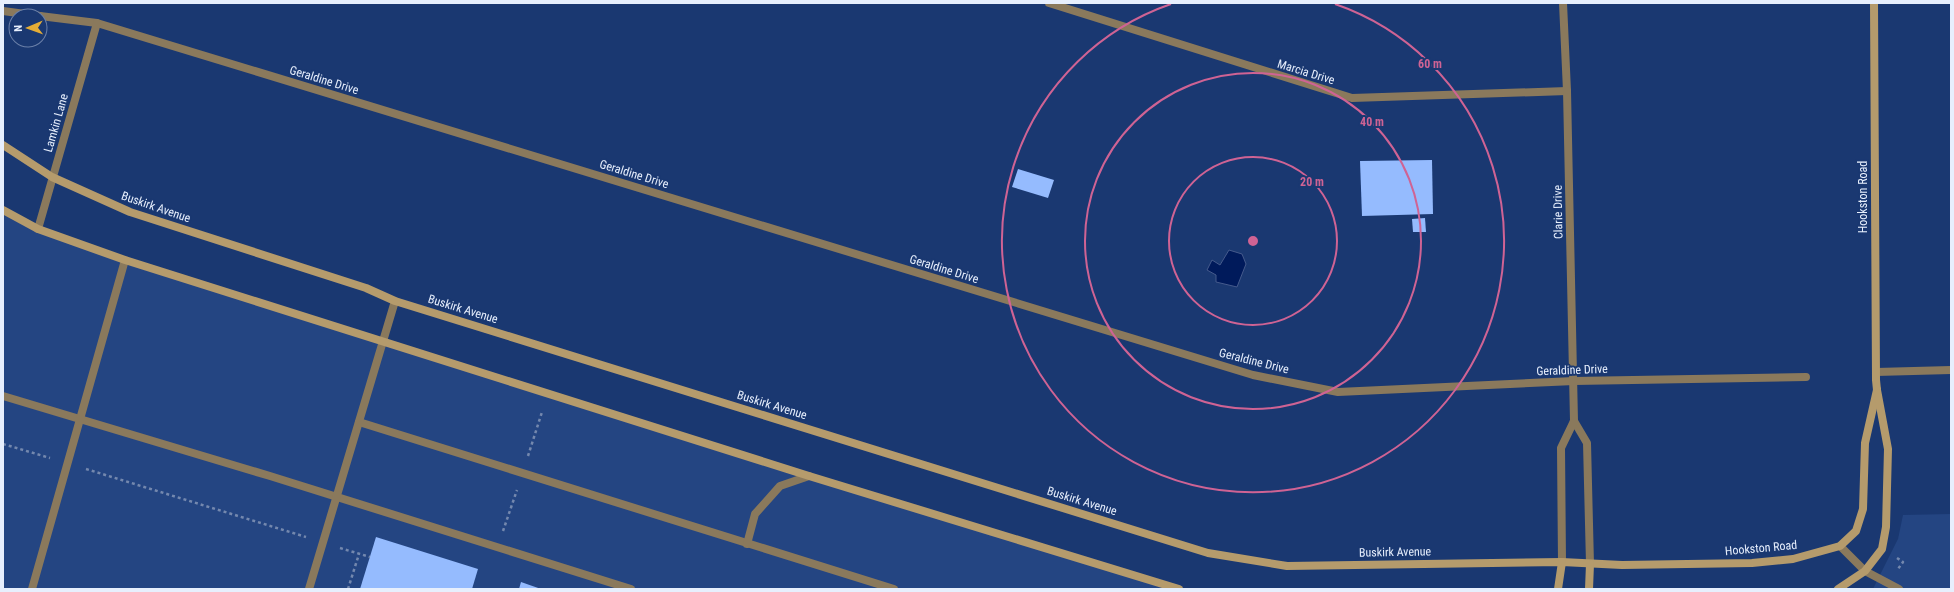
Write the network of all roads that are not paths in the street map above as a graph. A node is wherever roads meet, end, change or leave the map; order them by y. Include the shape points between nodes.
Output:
1 (1049, 3) edge
2 (1563, 3) edge
3 (1874, 3) edge
4 (48, 17) edge
5 (97, 23) junction
6 (1567, 92) junction
7 (3, 145) edge
8 (52, 177) junction
9 (3, 210) edge
10 (38, 229) junction
11 (125, 260) junction
12 (395, 301) junction
13 (383, 341) junction
14 (1951, 370) edge
15 (1876, 372) junction
16 (1806, 377) dead end
17 (1574, 381) junction
18 (1877, 390) junction
19 (3, 396) edge
20 (80, 420) junction
21 (1574, 421) junction
22 (359, 422) junction
23 (809, 476) junction
24 (338, 498) junction
25 (747, 544) junction
26 (1840, 546) junction
27 (1562, 562) junction
28 (1590, 564) junction
29 (1865, 571) junction
30 (32, 589) edge
31 (309, 589) edge
32 (630, 589) edge
33 (894, 589) edge
34 (1179, 589) edge
35 (1558, 589) edge
36 (1589, 589) edge
37 (1838, 589) edge
38 (1899, 589) edge

1 - 6 street, Marcia Drive via 1352,98
2 - 6 street, Clarie Drive
3 - 15 main road, Hookston Road
4 - 5 street, Geraldine Drive
5 - 8 street, Lamkin Lane
5 - 17 street, Geraldine Drive via 1253,375 1338,392
6 - 17 street, Clarie Drive
7 - 8 main road, Buskirk Avenue
8 - 10 street, Lamkin Lane
8 - 12 main road, Buskirk Avenue via 130,212 366,288
9 - 10 main road
10 - 11 main road
11 - 13 main road
11 - 20 street
12 - 13 street
12 - 27 main road, Buskirk Avenue via 1208,553 1288,566
13 - 22 street
13 - 23 main road
14 - 15 street
15 - 18 main road, Hookston Road
16 - 17 street, Geraldine Drive
17 - 21 street, Clarie Drive
18 - 26 main road, Hookston Road via 1866,444 1863,509 1856,531
18 - 29 main road, Hookston Road via 1888,449 1886,528 1882,549
19 - 20 street
20 - 24 street
20 - 30 street
21 - 27 street, Clarie Drive via 1562,448
21 - 28 street via 1587,443
22 - 24 street
22 - 25 street
23 - 25 street via 780,486 754,514
23 - 34 main road
24 - 31 street
24 - 32 street
25 - 33 street
26 - 28 main road, Hookston Road via 1793,559 1759,562
26 - 29 street
27 - 28 main road, Buskirk Avenue
27 - 35 main road
28 - 36 main road
29 - 37 main road, Hookston Road
29 - 38 street

